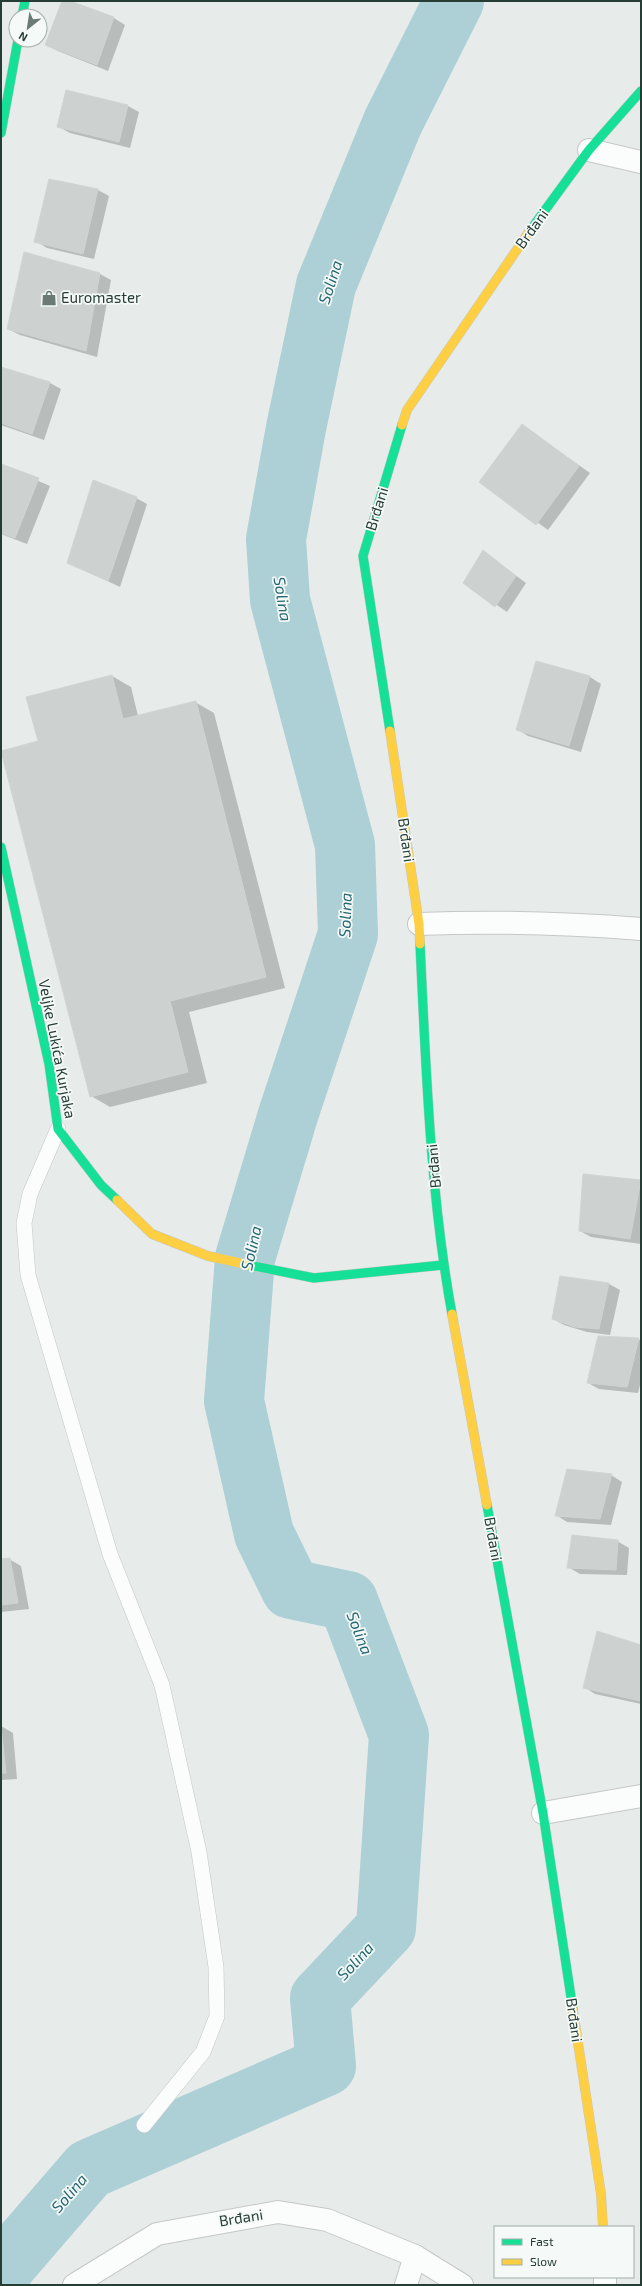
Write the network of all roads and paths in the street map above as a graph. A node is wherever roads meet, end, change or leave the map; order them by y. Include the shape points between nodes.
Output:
1 (17, 48) edge
2 (641, 91) edge
3 (1, 133) edge
4 (589, 150) junction
5 (641, 162) edge
6 (1, 847) edge
7 (419, 924) junction
8 (641, 929) edge
9 (58, 1129) junction
10 (443, 1265) junction
11 (641, 1796) edge
12 (543, 1813) junction
13 (144, 2125) dead end
14 (603, 2226) edge
15 (415, 2256) junction
16 (74, 2285) edge
17 (406, 2285) edge
18 (462, 2285) edge

1 - 3 street
2 - 4 street, Brđani
4 - 5 street
4 - 7 street, Brđani via 526,236 407,410 363,556
6 - 9 street, Veljke Lukića Kurjaka via 49,1064
7 - 8 street via 536,923
7 - 10 street, Brđani via 428,1105
9 - 10 street, Veljke Lukića Kurjaka via 100,1185 152,1234 208,1256 314,1278
9 - 13 lane via 30,1194 24,1224 28,1275 110,1554 162,1685 199,1852 216,1967 217,2016 203,2052
10 - 12 street, Brđani
11 - 12 street
12 - 14 street, Brđani via 601,2194
15 - 16 street, Brđani via 327,2220 278,2212 157,2234
15 - 17 street
15 - 18 street, Brđani

